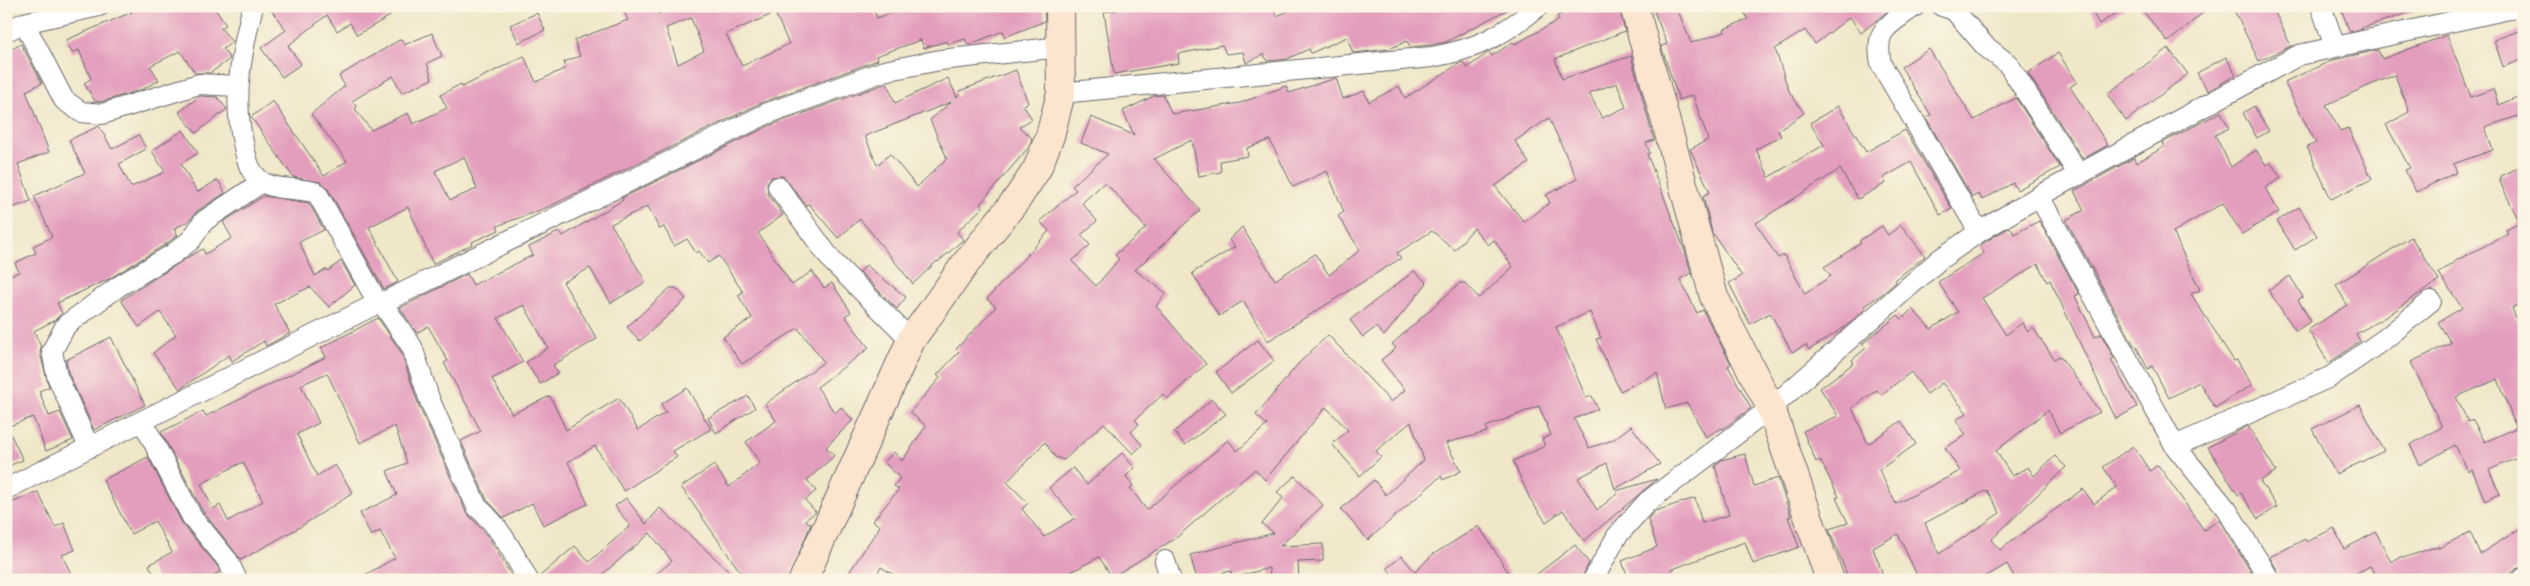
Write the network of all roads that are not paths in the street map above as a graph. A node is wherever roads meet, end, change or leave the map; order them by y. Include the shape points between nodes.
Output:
1 (99, 6) edge
2 (253, 6) edge
3 (1060, 6) edge
4 (1539, 6) edge
5 (1634, 6) edge
6 (1915, 6) edge
7 (1942, 6) edge
8 (2321, 6) edge
9 (2523, 6) edge
10 (15, 27) edge
11 (1061, 47) junction
12 (2335, 47) junction
13 (237, 86) junction
14 (1061, 93) junction
15 (2079, 175) junction
16 (262, 182) junction
17 (778, 187) dead end
18 (2039, 196) junction
19 (1979, 232) junction
20 (2431, 300) dead end
21 (380, 303) junction
22 (911, 340) junction
23 (1771, 408) junction
24 (143, 422) junction
25 (2175, 446) junction
26 (89, 447) junction
27 (6, 489) edge
28 (1165, 560) dead end
29 (237, 580) edge
30 (528, 580) edge
31 (803, 580) edge
32 (1171, 580) edge
33 (1593, 580) edge
34 (1830, 580) edge
35 (2270, 580) edge

1 - 10 street
2 - 13 street
3 - 11 street
4 - 14 street via 1507,31 1461,52
5 - 23 street via 1714,297
6 - 19 street via 1882,30 1878,47 1881,64
7 - 15 street via 1954,10 1985,46 2008,64
8 - 12 street
9 - 12 street
10 - 13 street via 64,100 81,112 102,114 199,84
11 - 14 street
11 - 21 street via 940,60 884,71 766,114
12 - 15 street via 2299,55
13 - 16 street via 238,123 249,168
14 - 22 street via 1050,136 1036,169 1017,200 966,263
15 - 18 street
16 - 21 street via 317,192
16 - 26 street via 204,221 191,240 173,254 119,286 66,325 52,351 57,376
17 - 22 street via 832,261
18 - 19 street
18 - 25 street
19 - 23 street via 1940,259
20 - 25 street via 2386,338 2330,376
21 - 24 street
21 - 30 street via 412,347 430,401 477,507 508,543
22 - 31 street
23 - 33 street via 1647,502 1618,536
23 - 34 street
24 - 26 street
24 - 29 street via 192,517 228,560
25 - 35 street via 2227,510
26 - 27 street
28 - 32 street

